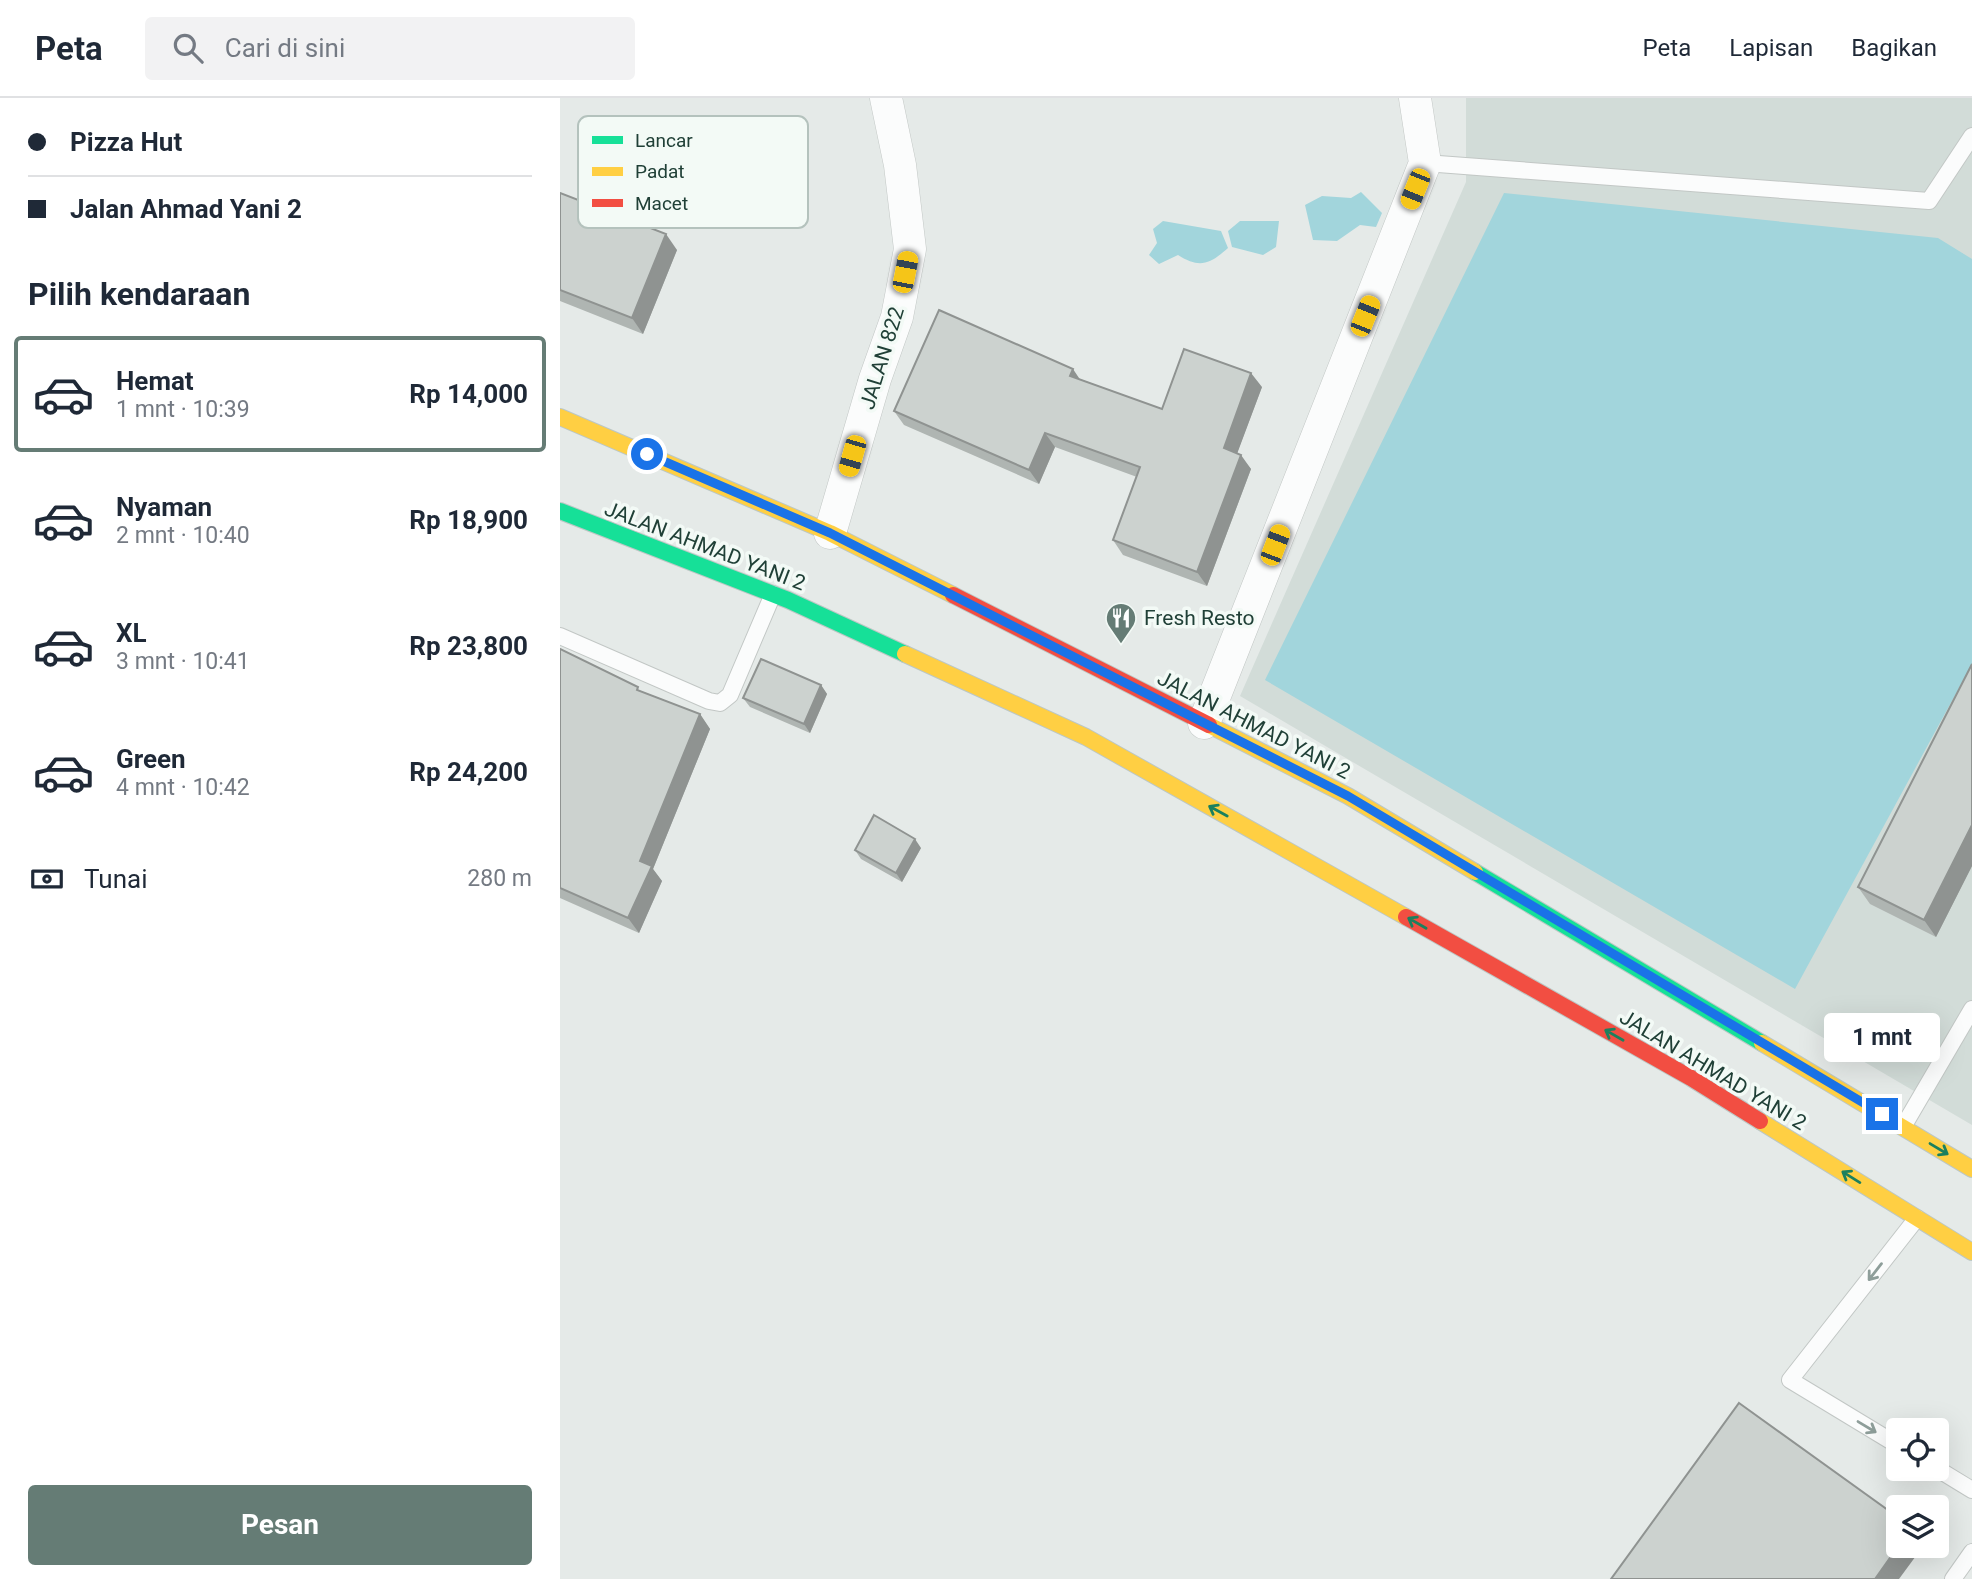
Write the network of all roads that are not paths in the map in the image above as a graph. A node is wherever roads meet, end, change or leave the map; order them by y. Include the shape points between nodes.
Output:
1 (886, 98) edge
2 (1415, 98) edge
3 (1972, 136) edge
4 (1425, 163) junction
5 (560, 417) edge
6 (560, 511) edge
7 (830, 533) junction
8 (773, 594) junction
9 (560, 636) edge
10 (1204, 723) junction
11 (1972, 1009) edge
12 (1965, 1040) edge
13 (1903, 1127) junction
14 (1972, 1169) edge
15 (1917, 1218) junction
16 (1972, 1252) edge
17 (1886, 1438) edge
18 (1949, 1476) edge
19 (1972, 1490) edge
20 (1972, 1552) edge
21 (1953, 1579) edge

1 - 7 street, JALAN 822 via 910,250 897,317
2 - 4 street
3 - 4 lane via 1929,201
4 - 10 street
5 - 7 highway, JALAN AHMAD YANI 2
6 - 8 highway, JALAN AHMAD YANI 2
7 - 10 highway, JALAN AHMAD YANI 2
8 - 9 lane via 730,695 720,703
15 -> 8 highway, JALAN AHMAD YANI 2 via 1691,1078 1086,737
10 - 13 highway, JALAN AHMAD YANI 2 via 1348,796
11 - 12 lane
12 - 13 lane
13 -> 14 highway, JALAN AHMAD YANI 2
15 - 16 highway, JALAN AHMAD YANI 2
15 -> 17 lane via 1790,1380
18 - 19 lane
20 - 21 lane

